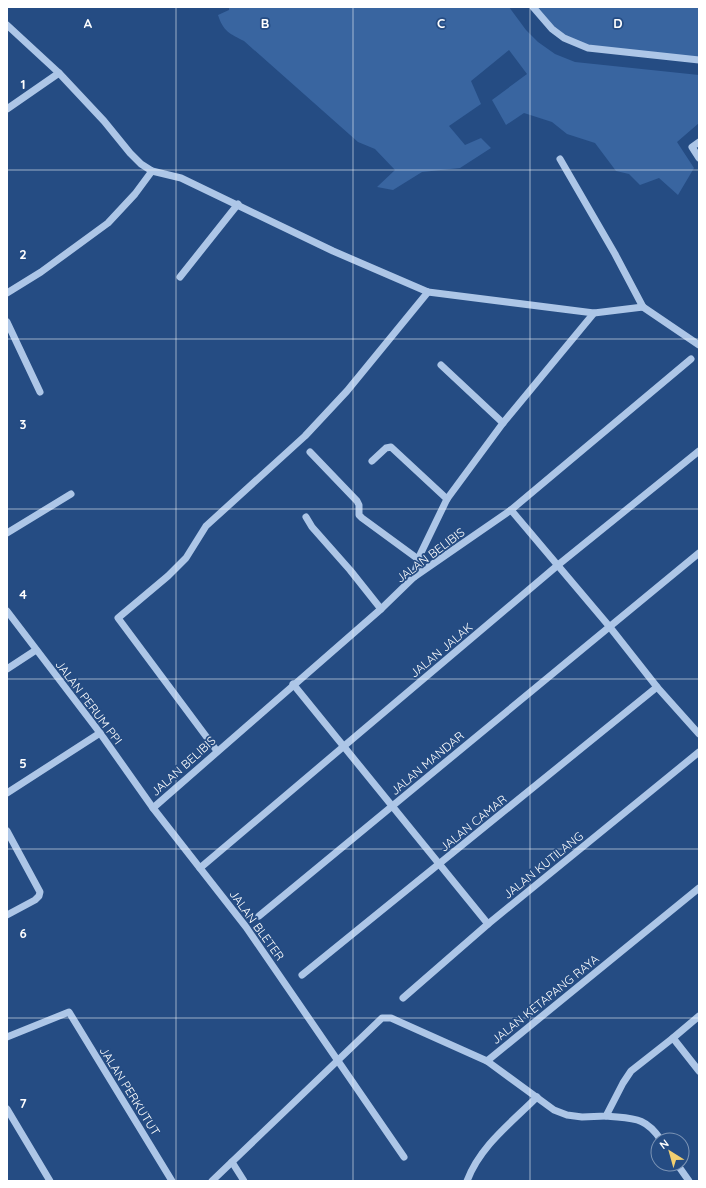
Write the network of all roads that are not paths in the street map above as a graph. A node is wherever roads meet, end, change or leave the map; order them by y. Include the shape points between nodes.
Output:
1 (533, 7) edge
2 (7, 24) edge
3 (699, 60) edge
4 (59, 73) junction
5 (7, 109) edge
6 (699, 142) edge
7 (699, 158) edge
8 (560, 160) dead end
9 (152, 171) junction
10 (238, 204) junction
11 (180, 277) dead end
12 (428, 292) junction
13 (7, 293) edge
14 (643, 307) junction
15 (594, 313) junction
16 (7, 322) edge
17 (699, 345) edge
18 (691, 359) dead end
19 (441, 365) dead end
20 (40, 392) dead end
21 (503, 423) junction
22 (699, 451) edge
23 (310, 452) dead end
24 (372, 461) dead end
25 (71, 494) dead end
26 (448, 499) junction
27 (511, 510) junction
28 (306, 517) dead end
29 (7, 533) edge
30 (699, 553) edge
31 (418, 559) junction
32 (558, 565) junction
33 (414, 577) junction
34 (381, 609) junction
35 (7, 611) edge
36 (609, 626) junction
37 (36, 650) junction
38 (7, 669) edge
39 (293, 684) junction
40 (657, 687) junction
41 (100, 732) junction
42 (699, 734) edge
43 (344, 747) junction
44 (217, 752) junction
45 (699, 752) edge
46 (7, 793) edge
47 (393, 806) junction
48 (153, 808) junction
49 (7, 831) edge
50 (440, 864) junction
51 (200, 868) junction
52 (699, 888) edge
53 (7, 915) edge
54 (259, 916) dead end
55 (488, 924) junction
56 (302, 975) dead end
57 (403, 998) dead end
58 (699, 1016) edge
59 (7, 1037) edge
60 (673, 1038) junction
61 (337, 1060) junction
62 (488, 1061) junction
63 (699, 1071) edge
64 (537, 1097) junction
65 (7, 1110) edge
66 (606, 1116) junction
67 (654, 1132) edge
68 (404, 1157) dead end
69 (232, 1162) junction
70 (683, 1172) edge
71 (50, 1181) edge
72 (172, 1181) edge
73 (212, 1181) edge
74 (244, 1181) edge
75 (467, 1181) edge
76 (689, 1181) edge

1 - 3 street via 552,29 564,38 588,48
2 - 4 street
4 - 5 street
4 - 9 street via 130,153
6 - 7 street via 692,147
8 - 14 street
9 - 10 street via 182,178
9 - 13 street via 108,223 41,272
10 - 11 street
10 - 12 street via 333,251
12 - 15 street
12 - 44 street via 347,391 305,436 206,526 186,558 118,618
14 - 15 street
14 - 17 street
15 - 21 street
16 - 20 street
18 - 27 street, JALAN BELIBIS
19 - 21 street
21 - 26 street
22 - 32 street, JALAN JALAK
23 - 31 street via 357,501 359,515 362,518
24 - 26 street via 386,448 391,447
25 - 29 street
26 - 31 street
27 - 32 street
27 - 33 street, JALAN BELIBIS
28 - 34 street
30 - 36 street, JALAN MANDAR
31 - 33 street
32 - 36 street
32 - 43 street, JALAN JALAK
33 - 34 street, JALAN BELIBIS
34 - 39 street, JALAN BELIBIS
35 - 37 street, JALAN PERUM PPI
36 - 40 street
36 - 47 street, JALAN MANDAR
37 - 38 street
37 - 41 street, JALAN PERUM PPI
39 - 43 street
39 - 44 street, JALAN BELIBIS
40 - 42 street
40 - 50 street, JALAN CAMAR
41 - 46 street
41 - 48 street, JALAN PERUM PPI
43 - 47 street
43 - 51 street, JALAN JALAK
44 - 48 street, JALAN BELIBIS
45 - 55 street, JALAN KUTILANG
47 - 50 street
47 - 54 street, JALAN MANDAR
48 - 51 street, JALAN BLETER
49 - 53 street via 40,892 35,900
50 - 55 street
50 - 56 street, JALAN CAMAR
51 - 61 street, JALAN BLETER via 246,927
52 - 62 street, JALAN KETAPANG RAYA
55 - 57 street, JALAN KUTILANG
58 - 60 street
59 - 72 street, JALAN PERKUTUT via 69,1012
60 - 63 street
60 - 66 street via 630,1071
61 - 62 street, JALAN KETAPANG RAYA via 382,1018 391,1018
61 - 68 street, JALAN BLETER
61 - 69 street
62 - 64 street
64 - 66 street via 554,1110 567,1115
64 - 75 street via 492,1140 476,1162
65 - 71 street
66 - 67 street via 638,1119
69 - 73 street
69 - 74 street
70 - 76 street

